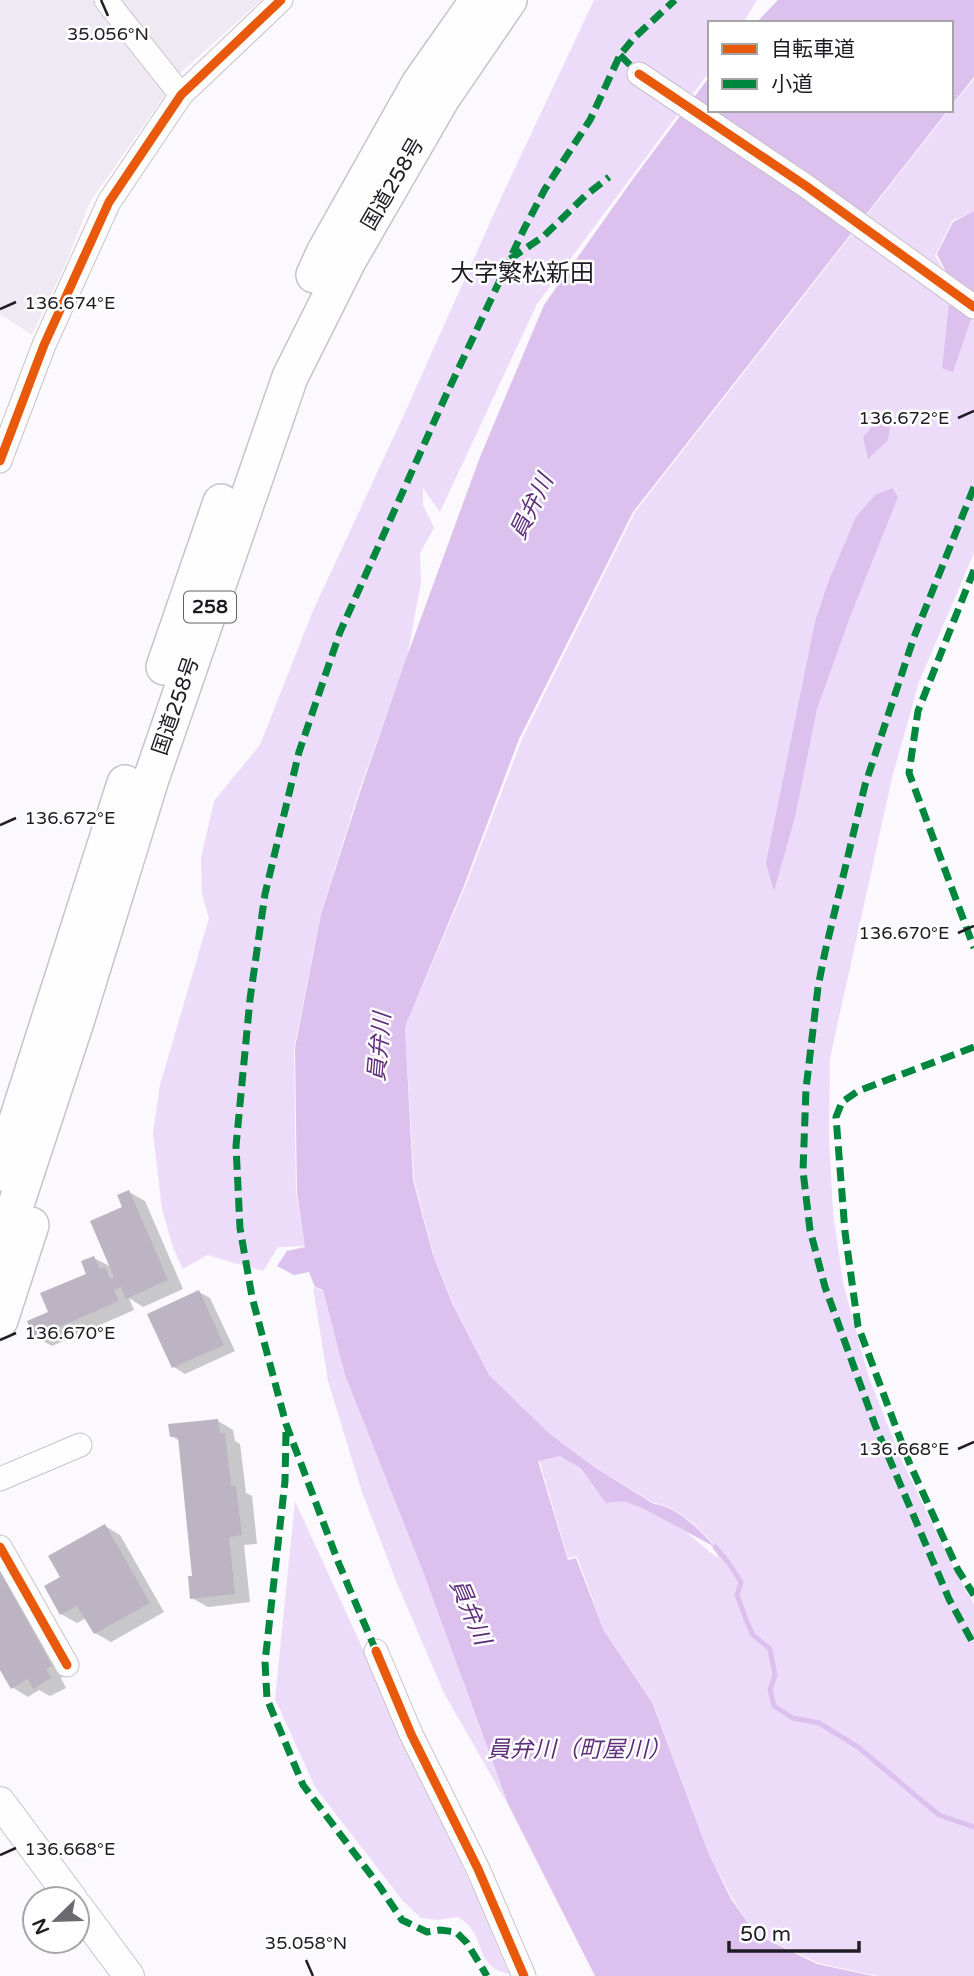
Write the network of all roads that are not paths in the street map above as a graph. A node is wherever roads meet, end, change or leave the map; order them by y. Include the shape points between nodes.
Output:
1 (106, 0) edge
2 (281, 0) edge
3 (478, 0) edge
4 (509, 0) edge
5 (639, 74) dead end
6 (181, 95) junction
7 (974, 307) edge
8 (0, 461) edge
9 (83, 913) junction
10 (76, 1022) junction
11 (0, 1113) edge
12 (0, 1173) edge
13 (0, 1253) edge
14 (0, 1320) edge
15 (80, 1446) dead end
16 (0, 1479) edge
17 (0, 1547) edge
18 (376, 1651) dead end
19 (67, 1665) dead end
20 (0, 1802) edge
21 (62, 1885) edge
22 (91, 1925) edge
23 (129, 1976) edge
24 (524, 1976) edge

1 - 6 street
2 - 6 street
3 - 9 highway, 国道258号 / 258 via 419,84 326,251 271,369 197,567
4 - 10 highway, 国道258号 / 258 via 442,98 361,238 290,377 151,779
5 - 7 street
6 - 8 street via 109,202 44,345
9 - 11 highway via 41,991
9 - 12 highway, 国道258号 / 258
10 - 13 highway, 国道258号 / 258
10 - 14 highway via 73,1098
15 - 16 street
17 - 19 street
18 - 24 street
20 - 21 main road
22 - 23 main road

